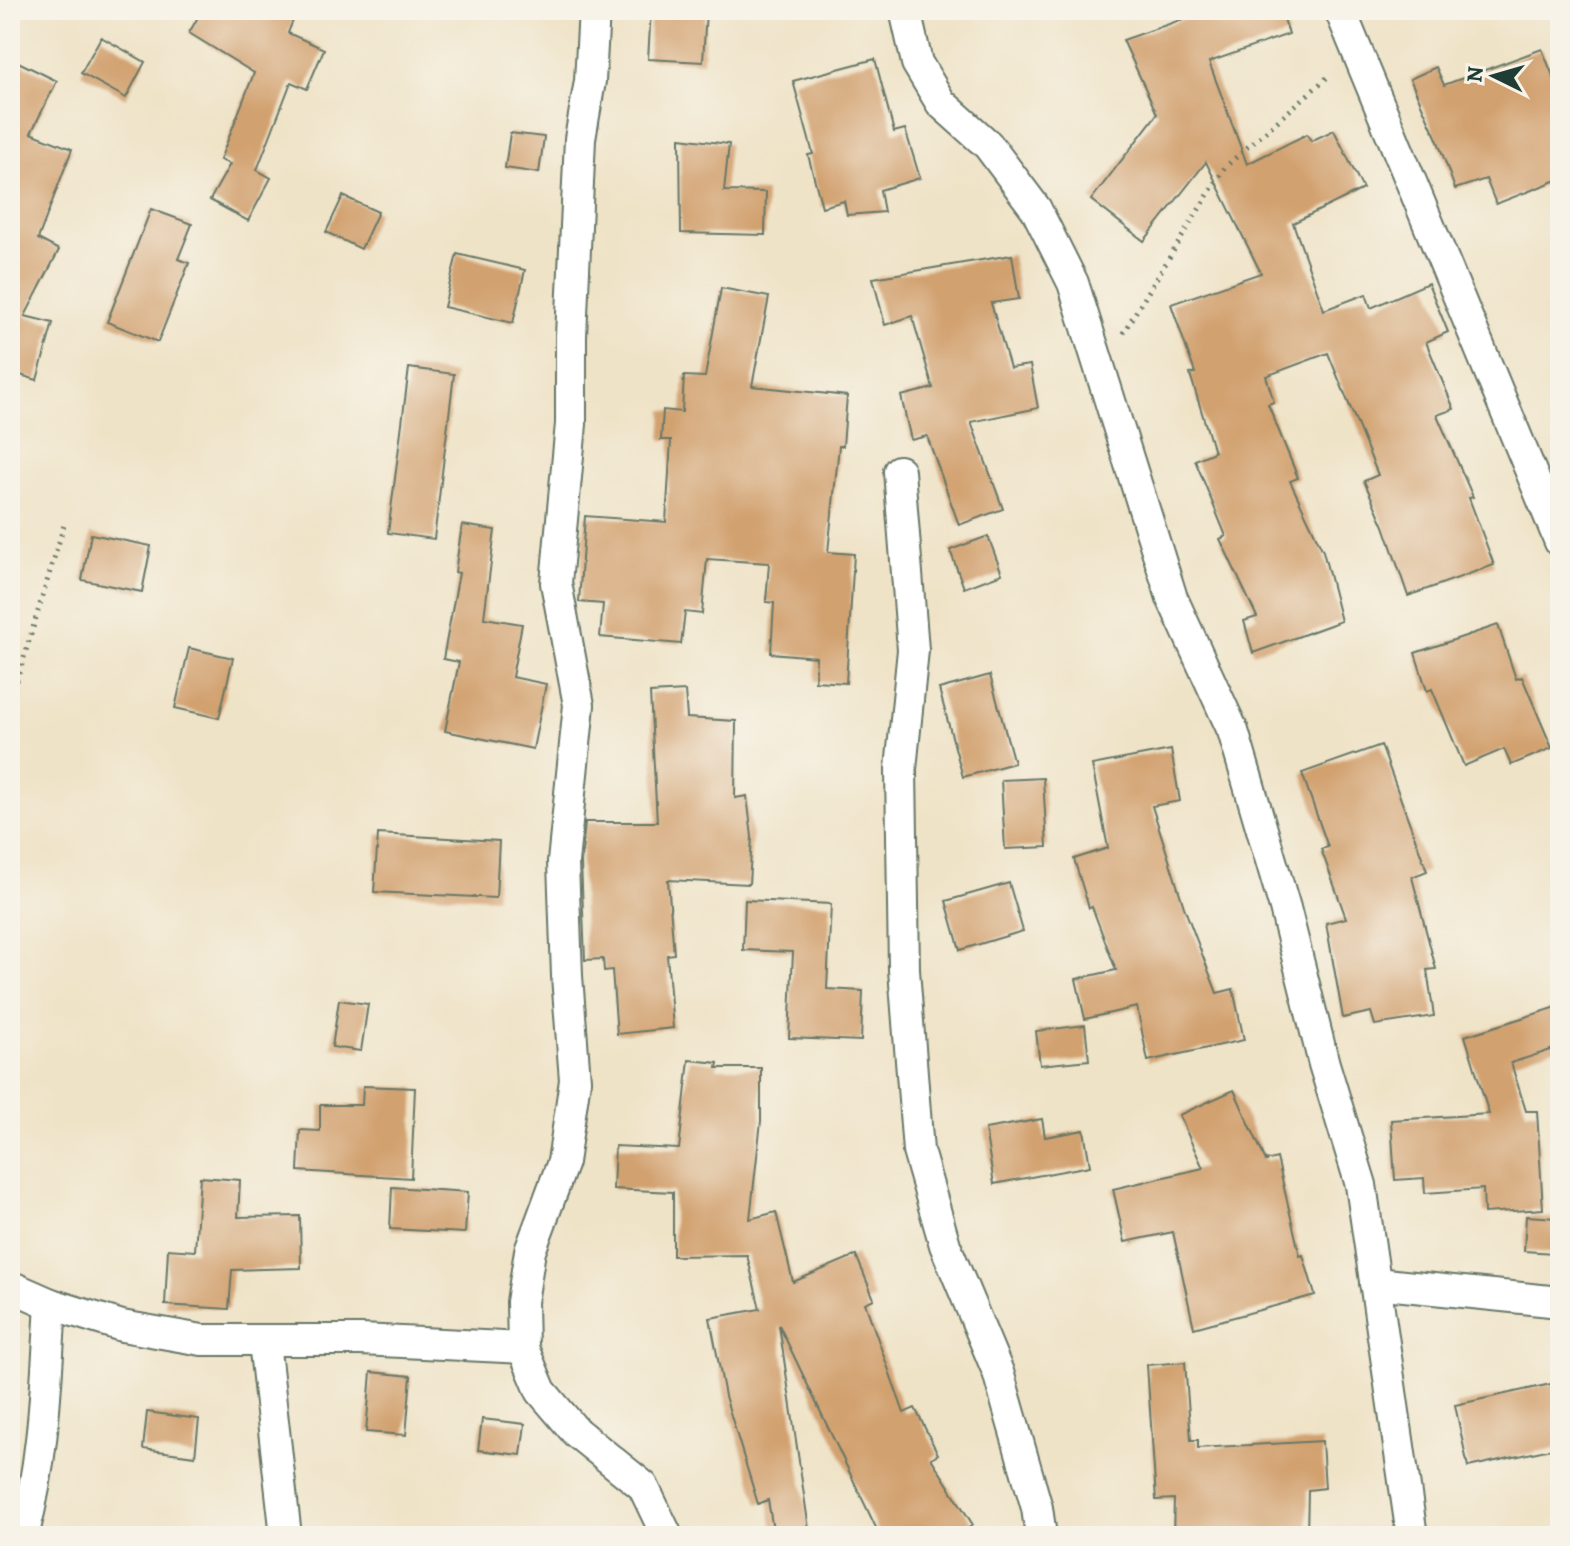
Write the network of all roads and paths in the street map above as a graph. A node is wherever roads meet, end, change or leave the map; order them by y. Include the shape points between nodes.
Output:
1 (594, 10) edge
2 (905, 10) edge
3 (1340, 10) edge
4 (1358, 50) junction
5 (1122, 334) dead end
6 (899, 471) dead end
7 (64, 525) dead end
8 (1560, 542) edge
9 (10, 704) edge
10 (1375, 1283) junction
11 (10, 1286) edge
12 (1560, 1302) edge
13 (51, 1304) junction
14 (264, 1342) junction
15 (523, 1348) junction
16 (23, 1536) edge
17 (286, 1536) edge
18 (667, 1536) edge
19 (1041, 1536) edge
20 (1412, 1536) edge

1 - 15 street via 580,139 571,424 556,583 579,705 563,862 575,1080 563,1162 530,1251 522,1302
2 - 10 street via 917,63 941,103 988,145 1036,209 1073,283 1172,598 1233,731 1361,1185
3 - 4 street
4 - 5 path via 1225,167
4 - 8 street
6 - 19 street via 913,650 901,769 904,970 918,1151 945,1245 998,1372
7 - 9 path
10 - 12 street
10 - 20 street
11 - 13 street
13 - 14 street via 122,1326 202,1340
13 - 16 street via 34,1496
14 - 15 street via 361,1340
14 - 17 street
15 - 18 street via 541,1391 576,1432 643,1486

